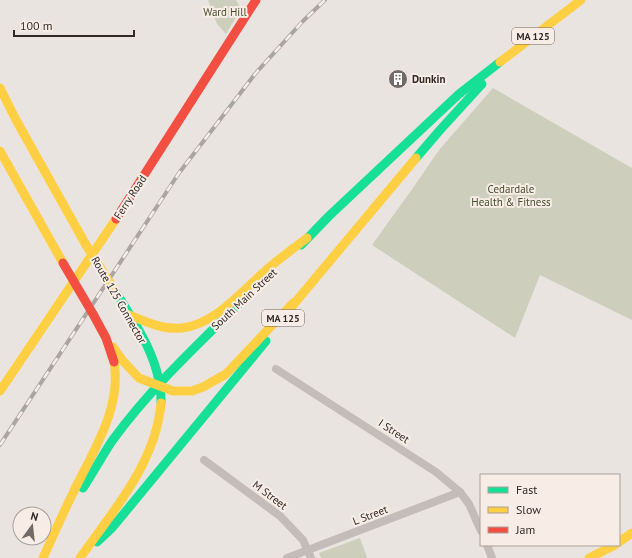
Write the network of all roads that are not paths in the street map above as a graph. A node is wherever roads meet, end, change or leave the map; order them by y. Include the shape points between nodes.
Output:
1 (256, 0) edge
2 (581, 0) edge
3 (485, 73) junction
4 (0, 88) edge
5 (0, 151) edge
6 (307, 238) junction
7 (293, 303) junction
8 (129, 314) junction
9 (108, 342) junction
10 (276, 369) dead end
11 (160, 387) junction
12 (0, 391) edge
13 (204, 460) dead end
14 (460, 492) junction
15 (59, 524) junction
16 (480, 529) edge
17 (632, 533) edge
18 (620, 541) edge
19 (487, 546) edge
20 (613, 546) edge
21 (310, 554) edge
22 (43, 558) edge
23 (81, 558) edge
24 (287, 558) edge
25 (492, 558) edge
26 (589, 558) edge

1 - 12 main road, Ferry Road via 128,202
2 - 3 main road, South Main Street / MA 125
3 - 6 main road, South Main Street / MA 125 via 459,94
3 - 7 main road, South Main Street / MA 125 via 486,80 440,130
4 - 8 main road, Route 125 Connector, bridge via 86,245
5 - 9 main road, bridge
6 - 8 main road via 273,264 224,308 197,324 183,328 166,328
6 - 11 main road, South Main Street / MA 125 via 208,333
7 - 11 main road via 218,380 192,391 173,391
7 - 23 main road, South Main Street / MA 125 via 262,346 112,528
8 - 11 main road, Route 125 Connector via 150,355
9 - 11 main road via 132,372
9 - 15 main road via 116,381 112,408
10 - 14 street, I Street via 436,472
11 - 15 main road, South Main Street / MA 125 via 112,442 70,511
11 - 23 main road, Route 125 Connector via 161,398 155,437 146,459 131,486
13 - 21 street, M Street via 280,516 299,535
14 - 16 street, I Street via 469,504
14 - 21 street, L Street
15 - 22 main road, South Main Street / MA 125
17 - 18 main road
19 - 25 street
20 - 26 main road
21 - 24 street, L Street

